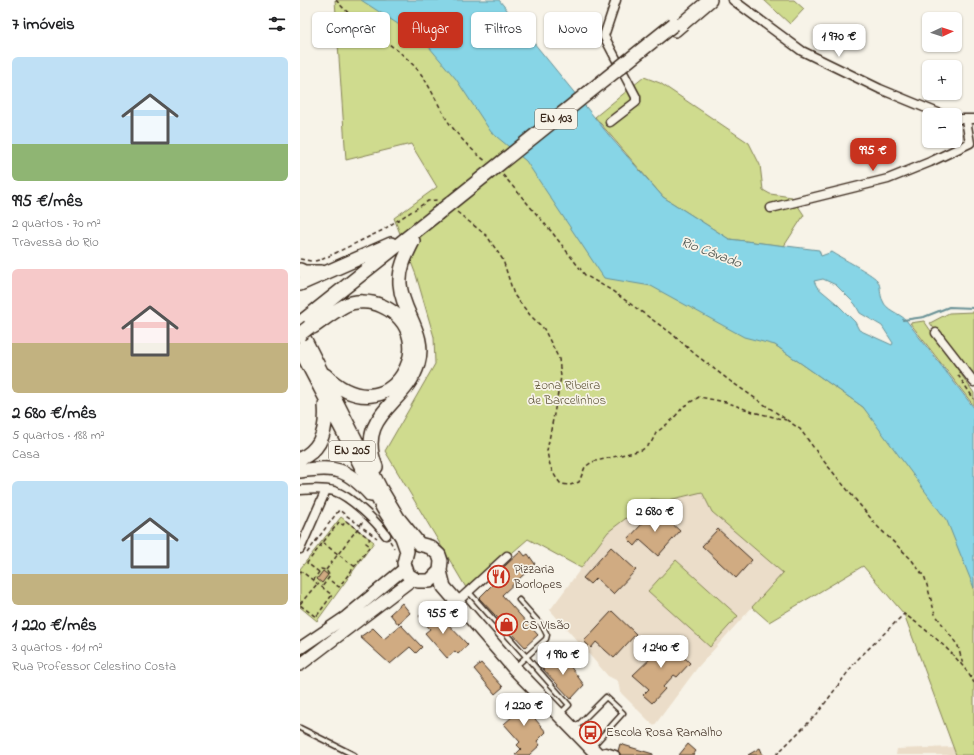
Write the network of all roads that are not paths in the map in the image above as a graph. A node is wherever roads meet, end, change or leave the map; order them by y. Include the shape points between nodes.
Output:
1 (616, 0) edge
2 (702, 0) edge
3 (710, 0) edge
4 (733, 0) edge
5 (674, 27) junction
6 (926, 108) edge
7 (970, 119) edge
8 (610, 122) dead end
9 (771, 208) dead end
10 (411, 240) junction
11 (300, 270) edge
12 (324, 272) junction
13 (300, 284) edge
14 (304, 326) edge
15 (936, 332) dead end
16 (300, 349) edge
17 (321, 371) junction
18 (974, 382) edge
19 (325, 399) junction
20 (300, 459) edge
21 (300, 471) edge
22 (380, 488) junction
23 (300, 490) edge
24 (326, 490) junction
25 (383, 508) junction
26 (386, 535) dead end
27 (419, 544) junction
28 (303, 551) edge
29 (407, 552) junction
30 (507, 556) dead end
31 (405, 568) junction
32 (440, 571) junction
33 (413, 579) junction
34 (430, 581) junction
35 (444, 587) junction
36 (468, 591) junction
37 (519, 600) dead end
38 (457, 602) junction
39 (300, 648) edge
40 (527, 657) junction
41 (300, 665) edge
42 (514, 668) junction
43 (559, 716) junction
44 (300, 728) edge
45 (573, 730) junction
46 (595, 752) edge
47 (354, 755) edge
48 (615, 755) edge

1 - 8 street via 604,36 636,97 636,102
2 - 5 main road, EN 103
3 - 5 main road, EN 103
4 - 6 street via 802,51
5 - 10 main road, EN 103, bridge
7 - 9 street via 970,143 930,162 888,179
10 - 12 main road via 397,241 352,263
10 - 14 main road, EN 103
10 - 22 main road via 402,267 400,285 419,337 421,350 413,378 375,424 370,442 381,482
11 - 12 main road
12 - 13 main road
14 - 17 main road, EN 205
14 - 17 main road via 313,327 345,306 369,302 390,310 401,320 408,333 410,354 405,372 399,381 380,393 359,396 347,392
15 - 18 street
16 - 19 main road, EN 205
17 - 22 main road, EN 205
19 - 20 main road via 326,421 323,438 316,448
19 - 25 main road, EN 205
21 - 25 main road via 331,468 346,472
22 - 27 main road, EN 205 via 398,518
23 - 24 street
24 - 26 street via 343,496 379,525
24 - 28 street
25 - 29 main road, EN 205 via 402,537
27 - 29 main road
27 - 32 main road via 430,547 439,555
29 - 31 main road
30 - 36 street
31 - 33 main road
31 - 39 main road via 346,617
32 - 34 main road
32 - 35 main road
33 - 34 main road
33 - 41 main road
34 - 35 main road
35 - 38 main road
36 - 38 street
36 - 40 lane
37 - 40 lane via 543,626 547,635
38 - 42 main road
40 - 42 lane
40 - 43 lane via 569,706
42 - 43 main road
43 - 45 main road
44 - 47 lane
45 - 46 main road
45 - 46 lane via 606,697 623,713
46 - 48 street

